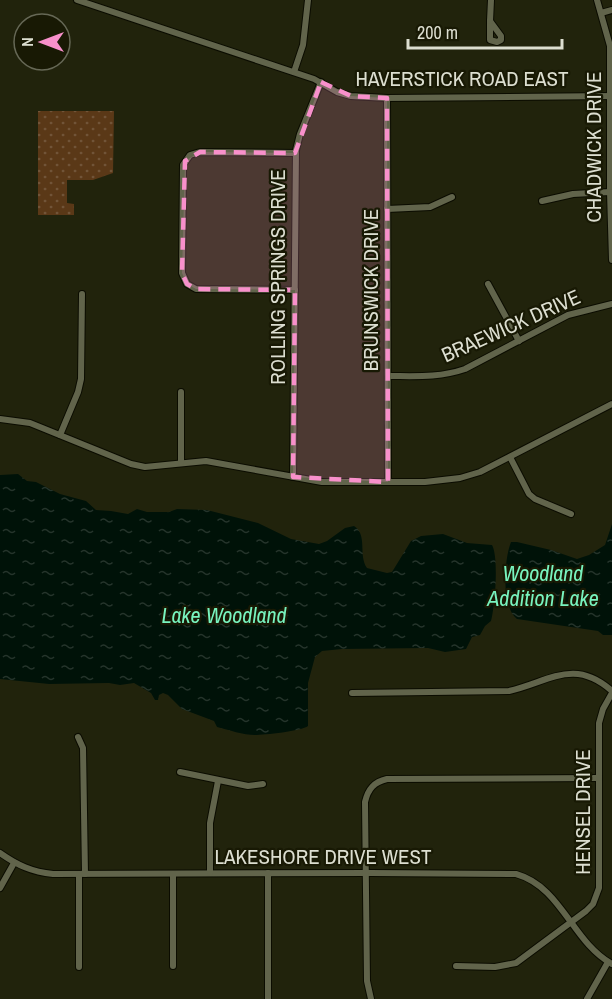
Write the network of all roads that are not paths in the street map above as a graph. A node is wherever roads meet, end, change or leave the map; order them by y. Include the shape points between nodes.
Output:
1 (77, 0) edge
2 (308, 0) edge
3 (491, 0) edge
4 (597, 0) edge
5 (612, 10) edge
6 (601, 13) junction
7 (490, 21) dead end
8 (294, 72) junction
9 (321, 82) junction
10 (611, 96) edge
11 (387, 98) junction
12 (296, 153) junction
13 (610, 192) junction
14 (452, 197) dead end
15 (542, 201) dead end
16 (387, 209) junction
17 (612, 260) edge
18 (488, 284) dead end
19 (295, 290) junction
20 (82, 294) dead end
21 (612, 304) edge
22 (519, 341) junction
23 (388, 376) junction
24 (181, 392) dead end
25 (612, 404) edge
26 (0, 419) edge
27 (60, 435) junction
28 (510, 457) junction
29 (181, 462) junction
30 (293, 477) junction
31 (388, 482) junction
32 (571, 514) dead end
33 (612, 692) edge
34 (352, 693) dead end
35 (78, 737) dead end
36 (180, 772) dead end
37 (599, 778) junction
38 (218, 781) junction
39 (263, 784) dead end
40 (0, 853) edge
41 (14, 862) junction
42 (210, 873) junction
43 (268, 873) junction
44 (366, 873) junction
45 (82, 874) junction
46 (173, 874) junction
47 (0, 888) edge
48 (571, 922) junction
49 (610, 963) edge
50 (173, 966) dead end
51 (456, 966) dead end
52 (79, 968) dead end
53 (268, 999) edge
54 (371, 999) edge
55 (587, 999) edge

1 - 8 street, HAVERSTICK ROAD EAST
2 - 8 street via 303,45
3 - 7 street
4 - 6 street, CHADWICK DRIVE
5 - 6 street
6 - 10 street, CHADWICK DRIVE via 610,46
8 - 9 street, HAVERSTICK ROAD EAST
9 - 11 street, HAVERSTICK ROAD EAST via 351,96
9 - 12 street, ROLLING SPRINGS DRIVE
10 - 11 street, HAVERSTICK ROAD EAST
10 - 13 street, CHADWICK DRIVE
11 - 16 street, BRUNSWICK DRIVE
12 - 19 street, ROLLING SPRINGS DRIVE
12 - 19 street via 190,155 183,165 182,273 190,287 202,289
13 - 15 street
13 - 17 street, CHADWICK DRIVE
14 - 16 street via 430,207
16 - 23 street, BRUNSWICK DRIVE
18 - 22 street
19 - 30 street, ROLLING SPRINGS DRIVE
20 - 27 street via 81,379
21 - 22 street, BRAEWICK DRIVE via 568,315
22 - 23 street, BRAEWICK DRIVE via 452,374
23 - 31 street, BRUNSWICK DRIVE
24 - 29 street
25 - 28 street
26 - 27 street via 22,421
27 - 29 street via 139,466
28 - 31 street via 460,478
28 - 32 street via 529,494
29 - 30 street via 206,461
30 - 31 street via 322,482
33 - 34 street via 594,677 573,673 509,691
33 - 37 street, HENSEL DRIVE via 599,723
35 - 45 street via 83,748
36 - 38 street
37 - 44 street via 387,779 375,784 365,802
37 - 48 street, HENSEL DRIVE via 599,888 593,904
38 - 39 street
38 - 42 street via 210,823
40 - 41 street, LAKESHORE DRIVE WEST
41 - 45 street, LAKESHORE DRIVE WEST via 47,873
41 - 47 street
42 - 43 street, LAKESHORE DRIVE WEST
42 - 46 street, LAKESHORE DRIVE WEST
43 - 44 street, LAKESHORE DRIVE WEST
43 - 53 street
44 - 48 street, LAKESHORE DRIVE WEST via 516,874 540,885
44 - 54 street via 367,981
45 - 46 street, LAKESHORE DRIVE WEST
45 - 52 street
46 - 50 street
48 - 49 street, LAKESHORE DRIVE WEST via 597,955
48 - 51 street, HENSEL DRIVE via 516,963
49 - 55 street

